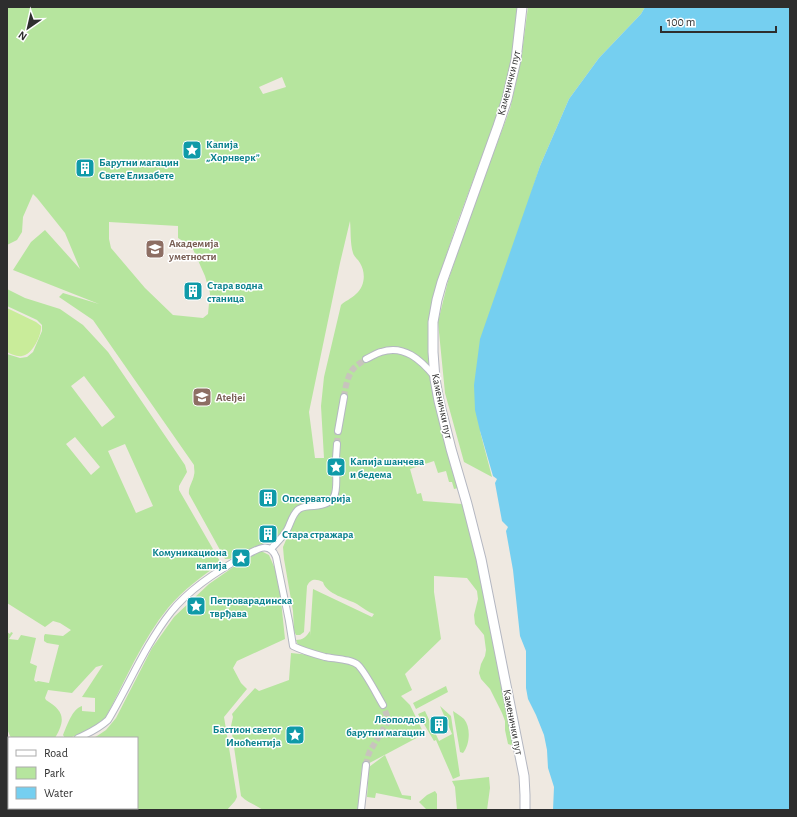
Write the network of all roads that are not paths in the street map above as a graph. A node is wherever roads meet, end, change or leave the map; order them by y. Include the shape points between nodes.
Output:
1 (522, 7) edge
2 (366, 359) tunnel mouth
3 (435, 378) junction
4 (344, 397) tunnel mouth
5 (338, 431) tunnel mouth
6 (337, 444) tunnel mouth
7 (336, 458) dead end
8 (336, 467) dead end
9 (270, 549) junction
10 (383, 705) tunnel mouth
11 (81, 737) edge
12 (366, 765) tunnel mouth
13 (361, 810) edge
14 (525, 810) edge

1 - 3 main road, Каменички пут via 516,60 507,99 437,300 432,336
2 - 3 street via 381,352 405,352 426,366
3 - 14 main road, Каменички пут via 481,559 524,776
4 - 5 street
6 - 7 street
8 - 9 street via 336,489 333,499 324,505 299,510 293,516 287,530
9 - 10 street via 276,557 292,646 355,664 362,670
9 - 11 street via 258,549 227,565 205,580 177,605 163,622 108,720 100,728
12 - 13 street

